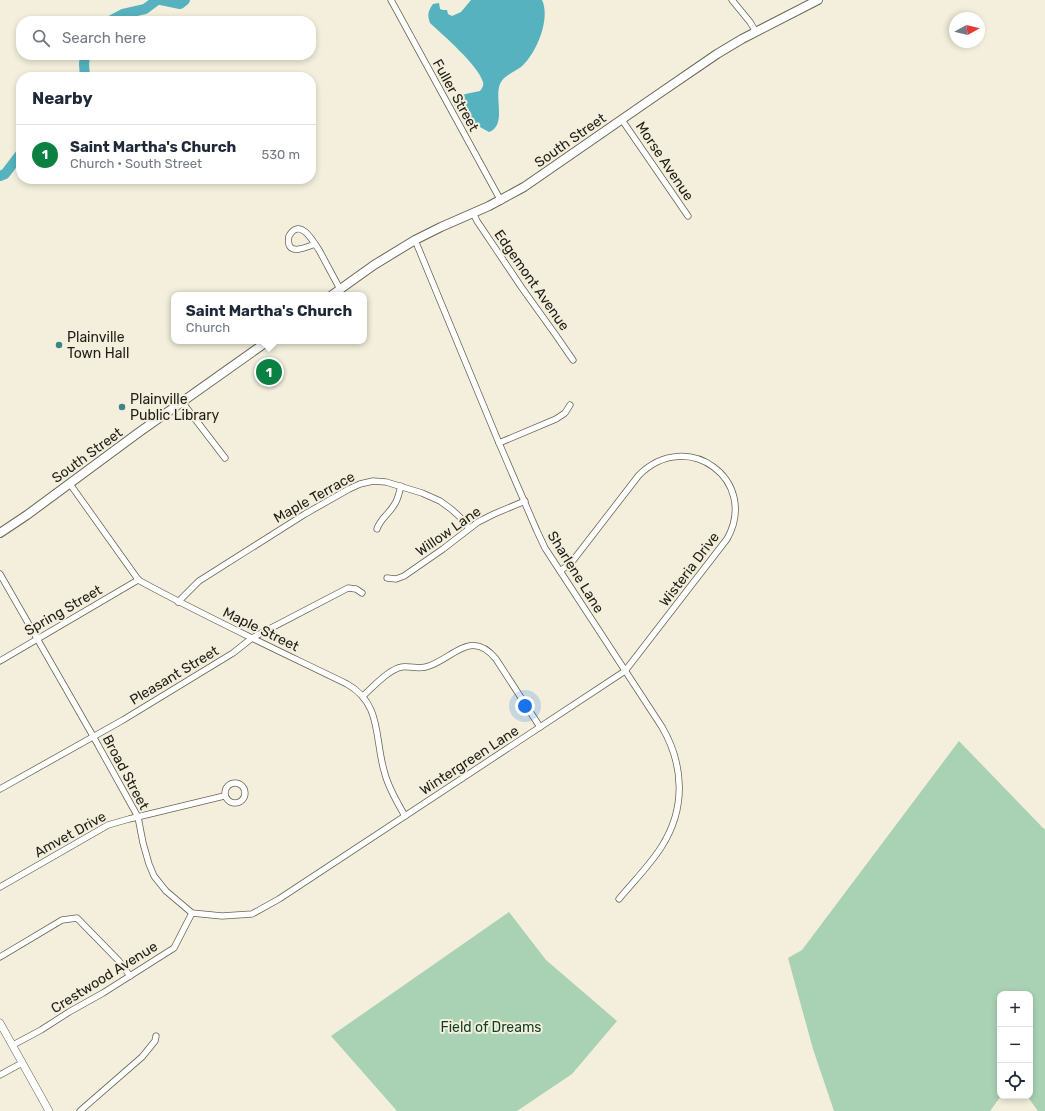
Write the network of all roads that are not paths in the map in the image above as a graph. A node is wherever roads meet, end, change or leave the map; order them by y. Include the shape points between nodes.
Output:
1 (391, 0) edge
2 (732, 0) edge
3 (818, 0) edge
4 (756, 32) junction
5 (622, 120) junction
6 (501, 201) junction
7 (473, 213) junction
8 (688, 216) dead end
9 (414, 240) junction
10 (315, 244) junction
11 (340, 289) junction
12 (336, 292) edge
13 (264, 344) edge
14 (573, 360) dead end
15 (182, 402) junction
16 (570, 405) dead end
17 (500, 443) junction
18 (226, 458) dead end
19 (70, 484) junction
20 (401, 486) junction
21 (524, 501) junction
22 (469, 528) junction
23 (377, 529) dead end
24 (0, 532) edge
25 (560, 571) junction
26 (0, 574) edge
27 (387, 578) dead end
28 (138, 580) junction
29 (362, 592) dead end
30 (178, 602) junction
31 (252, 638) junction
32 (38, 639) junction
33 (0, 661) edge
34 (625, 671) junction
35 (363, 696) junction
36 (540, 727) junction
37 (93, 736) junction
38 (0, 790) edge
39 (224, 796) dead end
40 (405, 816) junction
41 (138, 817) junction
42 (0, 887) edge
43 (620, 898) dead end
44 (192, 913) junction
45 (0, 957) edge
46 (130, 976) junction
47 (0, 1023) edge
48 (156, 1036) dead end
49 (13, 1045) junction
50 (22, 1063) junction
51 (0, 1074) edge
52 (49, 1111) edge
53 (80, 1111) edge

1 - 6 street, Fuller Street
2 - 4 street
3 - 4 main road, South Street
4 - 5 main road, South Street via 717,54
5 - 6 main road, South Street
5 - 8 street, Morse Avenue
6 - 7 main road, South Street
7 - 9 main road, South Street
7 - 14 street, Edgemont Avenue via 476,221
9 - 11 main road, South Street
9 - 17 street, Sharlene Lane
10 - 10 street via 304,231 298,229 289,236 288,243 298,250
10 - 11 street
11 - 12 main road, South Street
13 - 15 main road, South Street
15 - 18 street
15 - 19 main road, South Street
16 - 17 street via 565,413 556,419
17 - 21 street, Sharlene Lane
19 - 24 main road, South Street
19 - 28 street, Maple Street
20 - 22 street, Maple Terrace via 445,505
20 - 23 street via 397,501
20 - 30 street, Maple Terrace via 373,481 349,488 199,581
21 - 22 street, Willow Lane
21 - 25 street, Sharlene Lane via 541,540
22 - 27 street, Willow Lane via 404,576 396,579
25 - 34 street, Sharlene Lane
25 - 34 street, Wisteria Drive via 572,563 639,476 658,461 678,456 697,458 709,463 728,482 735,508 735,521 731,533
26 - 32 street, Broad Street
28 - 30 street, Maple Street
28 - 32 street, Spring Street
29 - 31 street, Pleasant Street via 348,588
30 - 31 street, Maple Street
31 - 35 street, Maple Street via 347,684
31 - 37 street, Pleasant Street via 233,653
32 - 33 street, Spring Street
32 - 37 street, Broad Street
34 - 36 street, Wintergreen Lane
34 - 43 street, Sharlene Lane via 670,742 678,766 680,794 674,819 663,846
35 - 36 street via 393,670 402,667 427,667 465,647 477,646 487,650 496,659
35 - 40 street, Maple Street via 374,718 385,776
36 - 40 street, Wintergreen Lane
37 - 38 street, Pleasant Street
37 - 41 street, Broad Street
39 - 41 street, Amvet Drive
40 - 44 street via 252,914 222,916
41 - 42 street, Amvet Drive via 108,825
41 - 44 street, Broad Street via 154,876 166,891
44 - 46 street, Crestwood Avenue via 174,948
45 - 46 street via 62,920 77,918 120,961
46 - 49 street, Crestwood Avenue
47 - 49 street
48 - 53 street via 155,1042 142,1057
49 - 50 street
50 - 51 street
50 - 52 street

